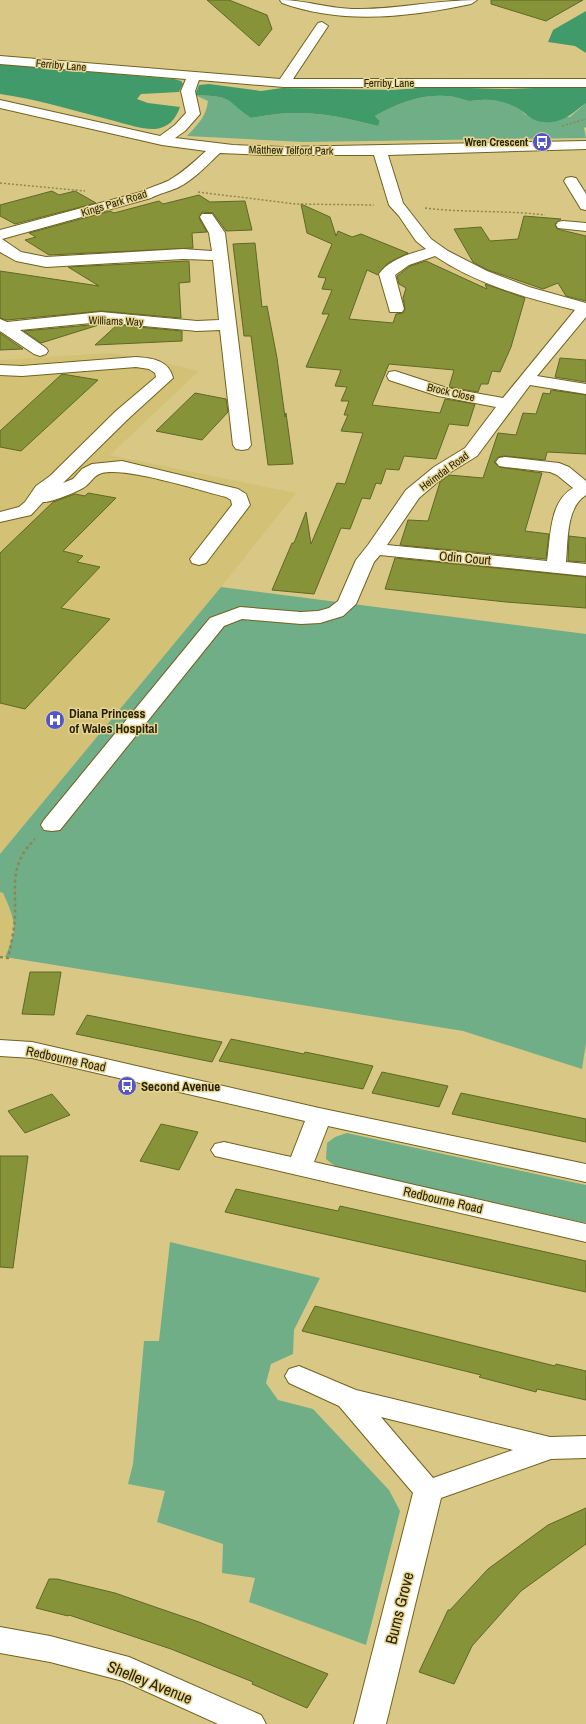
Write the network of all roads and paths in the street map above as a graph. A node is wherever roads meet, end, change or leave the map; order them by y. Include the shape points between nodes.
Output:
1 (471, 0) edge
2 (291, 3) edge
3 (367, 12) junction
4 (322, 26) junction
5 (0, 60) edge
6 (193, 77) junction
7 (284, 83) junction
8 (586, 83) edge
9 (0, 104) edge
10 (162, 141) junction
11 (586, 145) edge
12 (217, 148) junction
13 (380, 151) junction
14 (571, 181) dead end
15 (0, 184) edge
16 (156, 189) junction
17 (88, 191) dead end
18 (586, 206) edge
19 (402, 209) junction
20 (208, 217) dead end
21 (574, 226) edge
22 (0, 235) edge
23 (0, 244) edge
24 (438, 250) junction
25 (219, 256) junction
26 (585, 308) edge
27 (396, 309) dead end
28 (2, 325) edge
29 (228, 326) junction
30 (40, 351) dead end
31 (0, 370) edge
32 (395, 376) dead end
33 (526, 379) junction
34 (586, 389) edge
35 (508, 404) junction
36 (242, 444) dead end
37 (505, 462) dead end
38 (585, 487) edge
39 (31, 506) junction
40 (0, 518) edge
41 (0, 533) edge
42 (374, 550) junction
43 (199, 559) dead end
44 (556, 567) junction
45 (586, 570) edge
46 (52, 825) joint
47 (0, 957) edge
48 (0, 1048) edge
49 (319, 1116) junction
50 (224, 1150) dead end
51 (300, 1166) junction
52 (586, 1173) edge
53 (586, 1233) edge
54 (299, 1376) dead end
55 (349, 1399) junction
56 (586, 1447) edge
57 (550, 1448) junction
58 (428, 1491) junction
59 (0, 1640) edge
60 (250, 1724) edge
61 (370, 1724) edge

1 - 3 street via 411,10
2 - 3 street via 330,11
2 - 4 street via 318,17
3 - 4 street
4 - 7 street
5 - 6 street, Ferriby Lane
6 - 7 street, Ferriby Lane
6 - 10 street via 188,91 193,114 180,128
7 - 8 street, Ferriby Lane
9 - 10 street, Matthew Telford Park
10 - 12 street, Matthew Telford Park
11 - 13 street, Matthew Telford Park
12 - 13 street, Matthew Telford Park
12 - 16 street, Kings Park Road via 188,175 171,185
13 - 19 street via 396,205
14 - 18 street
15 - 17 path
16 - 19 path via 216,193 310,205 374,205
16 - 22 street, Kings Park Road via 123,202
19 - 21 path via 519,212 564,216
19 - 24 street via 414,230
20 - 25 street via 217,233
23 - 25 street via 8,252 25,260 46,262 182,254
24 - 26 street via 470,268 507,284
24 - 27 street via 395,265 387,274
25 - 29 street
26 - 33 street, Heimdal Road
28 - 29 street, Williams Way via 101,318
28 - 30 street, Williams Way
29 - 36 street
31 - 39 street via 22,371 136,362 152,364 165,372 165,378 122,415 56,480 42,490
32 - 35 street, Brock Close via 444,392
33 - 34 street
33 - 35 street, Heimdal Road
35 - 42 street, Heimdal Road via 471,452 412,494
37 - 38 street via 553,467
38 - 44 street via 573,495 563,511
39 - 40 street via 25,511
39 - 43 street via 39,499 80,483 88,473 109,466 122,466 232,493 240,498 241,505
40 - 41 street via 3,526
42 - 44 street, Odin Court
42 - 46 street, Heimdal Road via 365,560 346,604 336,612 320,617 301,618 240,613 217,622
44 - 45 street, Odin Court
46 - 47 path via 26,846 17,861 14,885 16,916 8,958
48 - 49 street, Redbourne Road via 32,1050
49 - 51 street
49 - 52 street, Redbourne Road
50 - 51 street, Redbourne Road
51 - 53 street, Redbourne Road
54 - 55 street
55 - 57 street
55 - 58 street
56 - 57 street
57 - 58 street
58 - 61 street, Burns Grove
59 - 60 street, Shelley Avenue via 50,1649 129,1670

